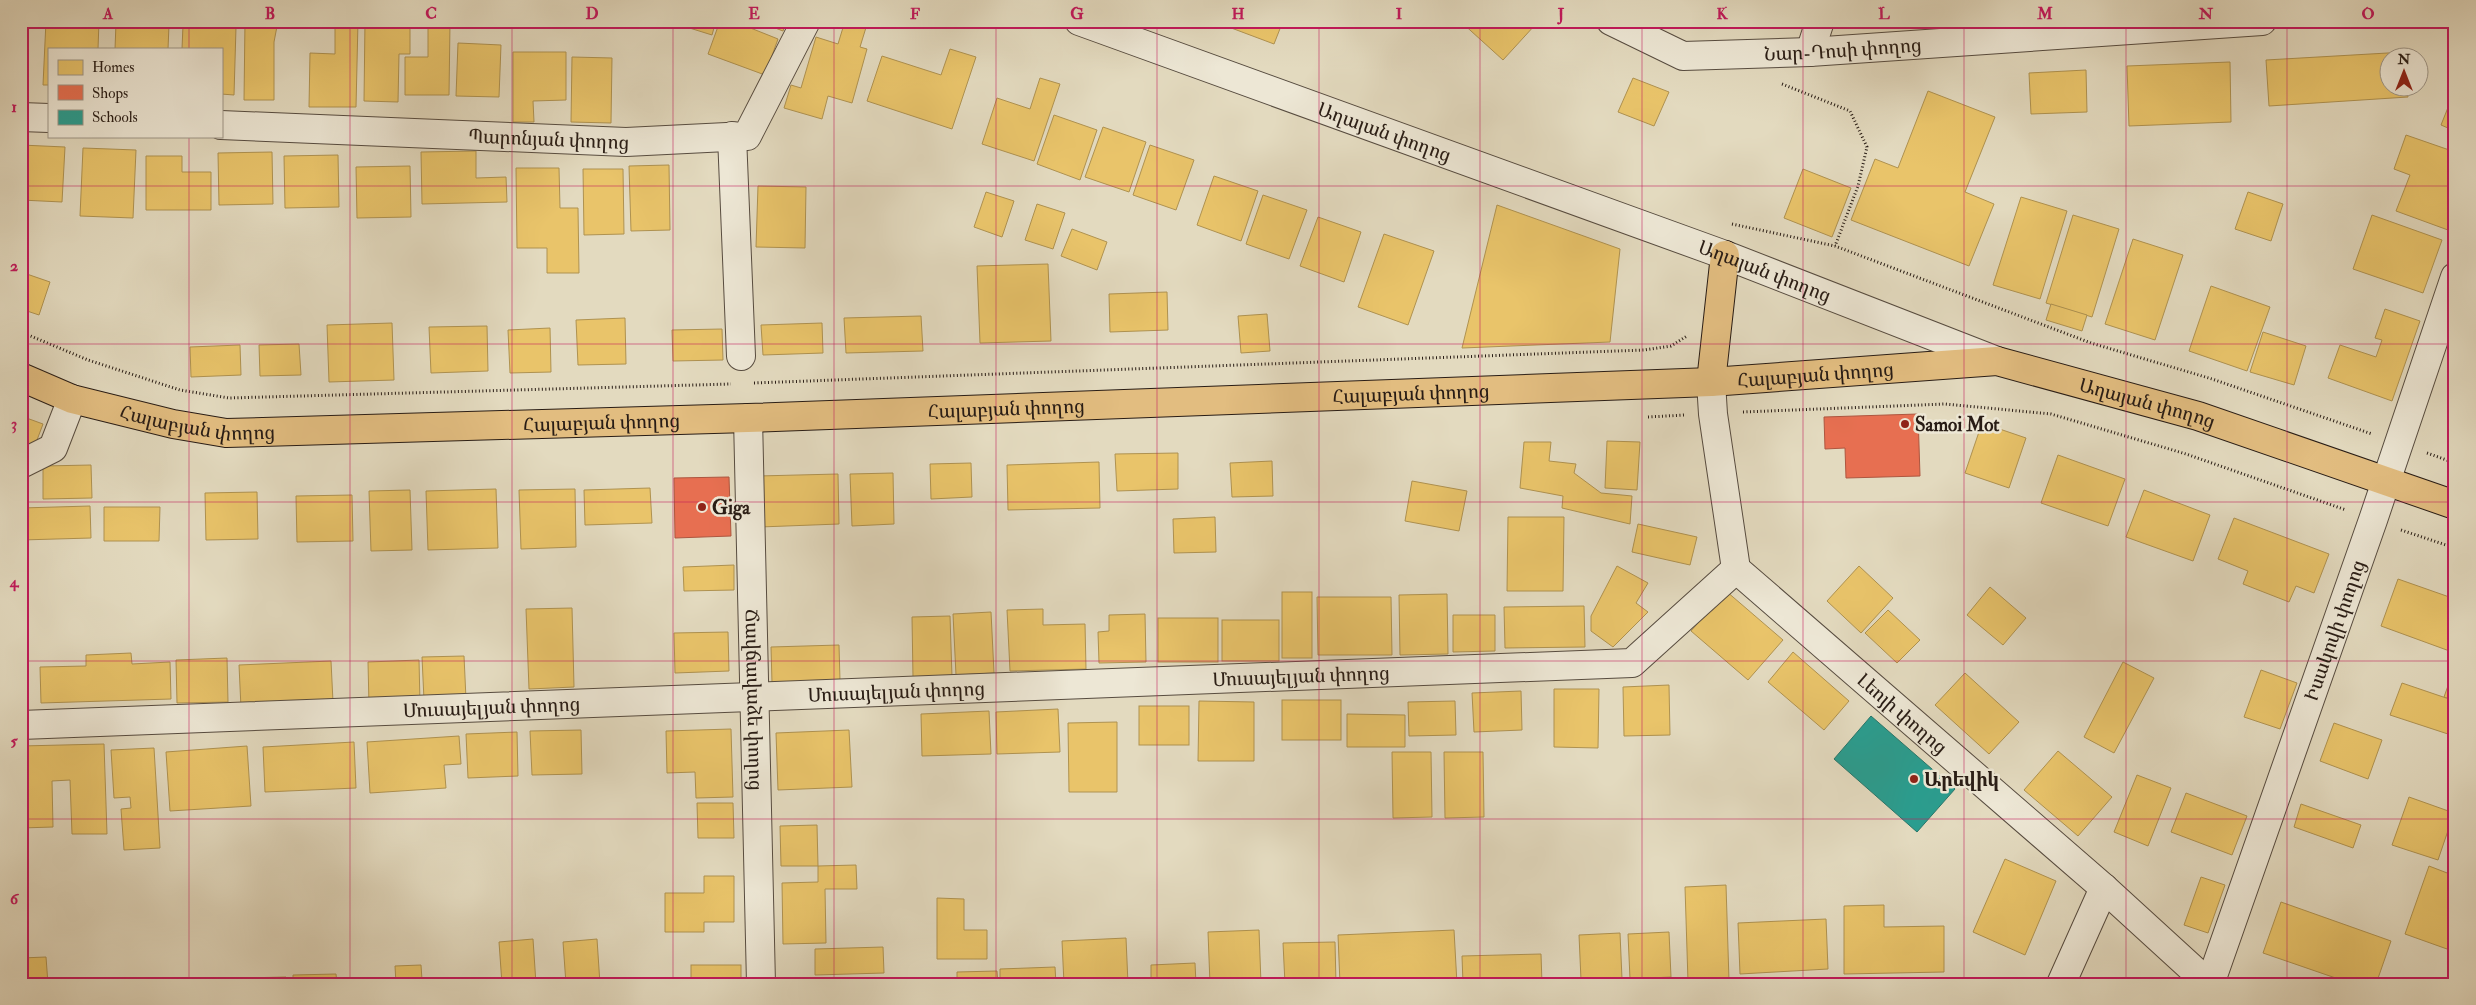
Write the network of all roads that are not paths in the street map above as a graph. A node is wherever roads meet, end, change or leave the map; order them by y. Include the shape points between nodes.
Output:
1 (806, 21) edge
2 (1079, 21) edge
3 (1611, 21) edge
4 (1820, 21) edge
5 (2262, 21) edge
6 (1810, 52) junction
7 (21, 117) edge
8 (48, 118) edge
9 (222, 125) edge
10 (732, 136) junction
11 (1725, 255) junction
12 (2455, 277) edge
13 (741, 356) dead end
14 (1997, 361) junction
15 (21, 377) edge
16 (1711, 382) junction
17 (72, 399) junction
18 (748, 418) junction
19 (21, 464) edge
20 (2387, 482) junction
21 (2455, 505) edge
22 (1736, 569) junction
23 (753, 696) junction
24 (21, 724) edge
25 (2104, 888) junction
26 (761, 984) edge
27 (2061, 984) edge
28 (2210, 984) edge

1 - 10 street, Պարոնյան փողոց via 747,136
2 - 11 street, Աղայան փողոց
3 - 6 street, Նար-Դոսի փողոց via 1683,56
4 - 6 street
5 - 6 street, Նար-Դոսի փողոց
7 - 8 street
9 - 10 street, Պարոնյան փողոց via 626,142
10 - 13 street
11 - 14 street, Աղայան փողոց
11 - 16 main road
12 - 20 street, Իսակովի փողոց
14 - 16 main road, Հալաբյան փողոց
14 - 20 main road, Աղայան փողոց via 2198,416
15 - 17 main road, Հալաբյան փողոց
16 - 18 main road, Հալաբյան փողոց
16 - 22 street
17 - 18 main road, Հալաբյան փողոց via 172,424 226,433
17 - 19 street via 53,448
18 - 23 street, Ճավճավաձե փողոց
20 - 21 main road, Աղայան փողոց
20 - 28 street, Իսակովի փողոց
22 - 23 street, Մուսայելյան փողոց via 1632,663
22 - 25 street, Լեոյի փողոց
23 - 24 street, Մուսայելյան փողոց
23 - 26 street, Ճավճավաձե փողոց
25 - 27 street
25 - 28 street, Լեոյի փողոց

